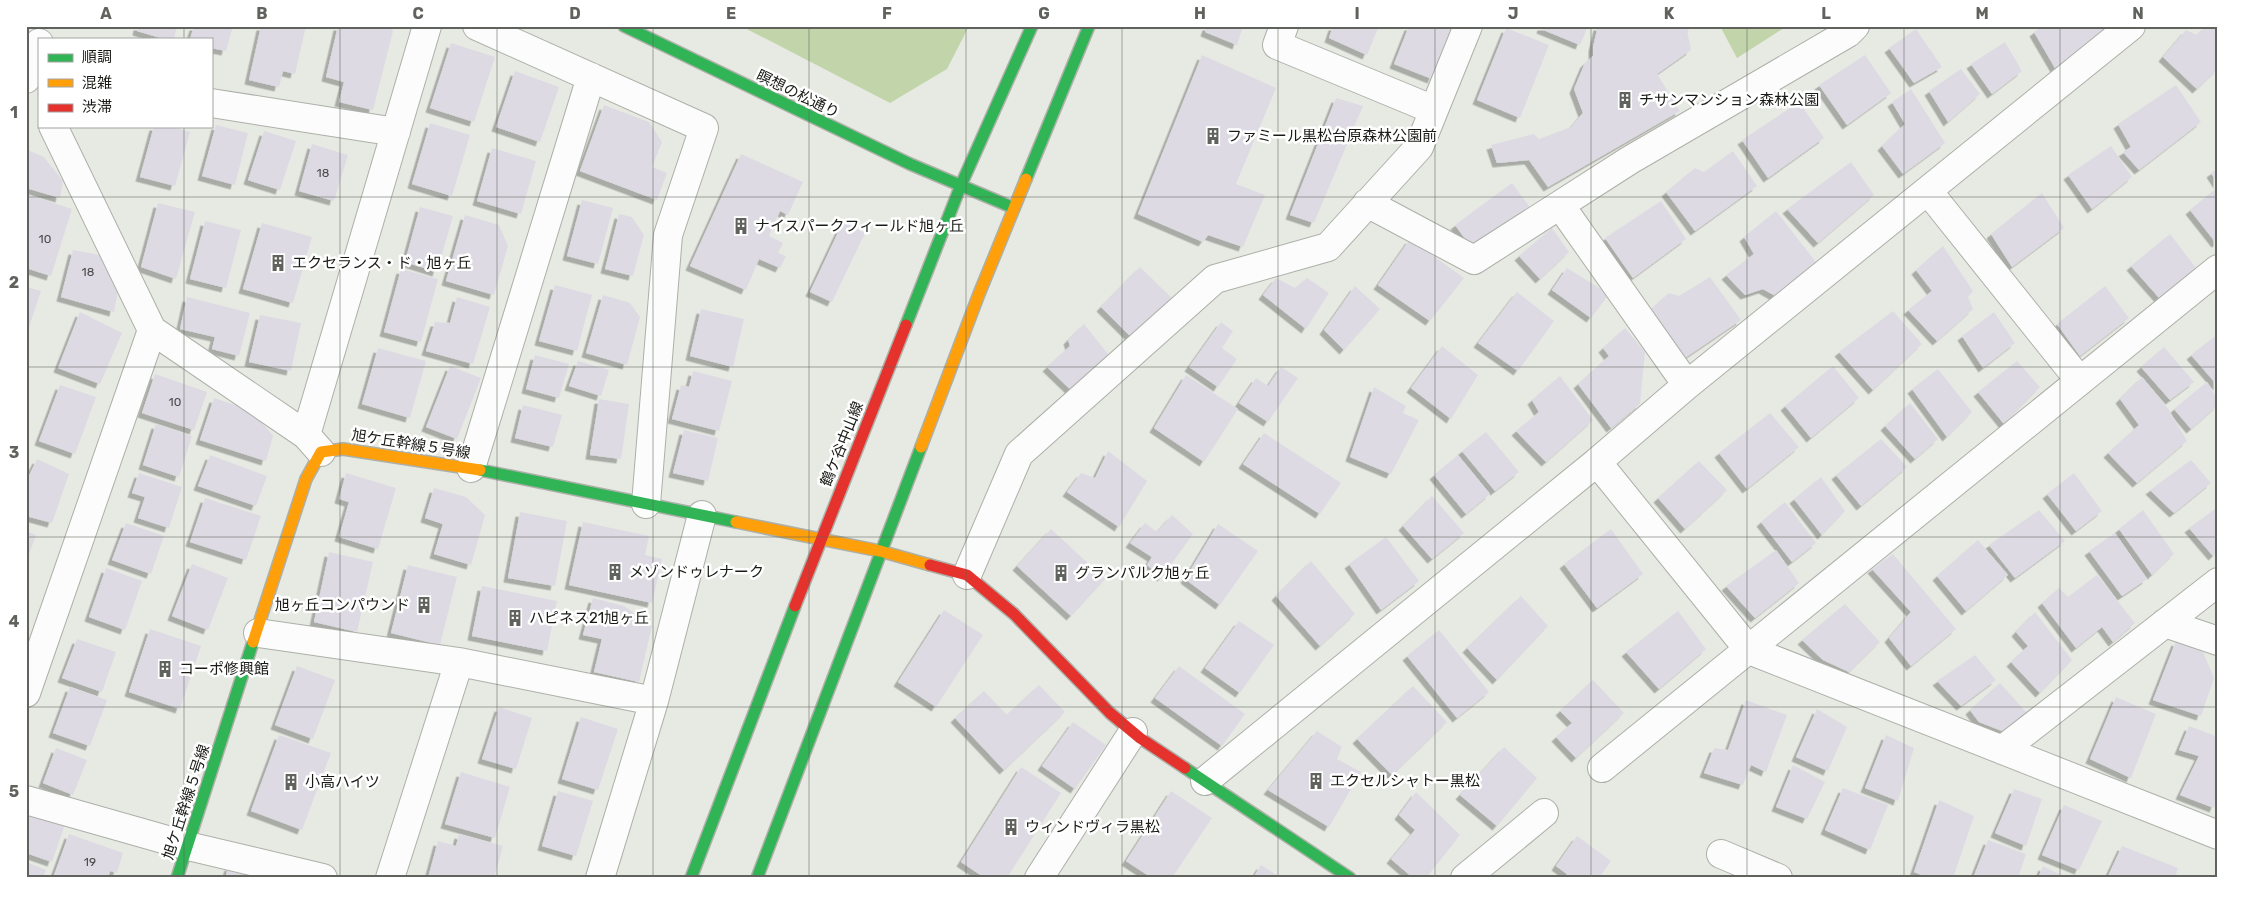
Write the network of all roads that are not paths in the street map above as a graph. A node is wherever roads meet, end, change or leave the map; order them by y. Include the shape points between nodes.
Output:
1 (45, 26) edge
2 (428, 26) edge
3 (477, 26) edge
4 (624, 26) edge
5 (1032, 26) edge
6 (1089, 26) edge
7 (1284, 26) edge
8 (1468, 26) edge
9 (1855, 26) edge
10 (2131, 26) edge
11 (40, 38) edge
12 (38, 48) edge
13 (592, 77) junction
14 (32, 80) edge
15 (212, 104) edge
16 (1434, 110) junction
17 (54, 128) edge
18 (396, 132) junction
19 (961, 186) junction
20 (1928, 191) junction
21 (1368, 203) junction
22 (1560, 205) junction
23 (1014, 208) junction
24 (2218, 269) edge
25 (152, 330) junction
26 (2080, 381) junction
27 (1687, 385) junction
28 (314, 443) junction
29 (1596, 462) junction
30 (471, 468) junction
31 (646, 504) junction
32 (702, 515) junction
33 (821, 539) junction
34 (880, 551) junction
35 (967, 575) junction
36 (2218, 582) edge
37 (2165, 623) junction
38 (258, 633) junction
39 (2218, 641) edge
40 (1749, 650) junction
41 (459, 662) junction
42 (26, 693) edge
43 (654, 700) junction
44 (1133, 732) junction
45 (2002, 750) junction
46 (1602, 768) dead end
47 (1204, 781) junction
48 (26, 800) edge
49 (1544, 814) dead end
50 (2218, 835) edge
51 (188, 846) junction
52 (1721, 854) dead end
53 (177, 878) edge
54 (323, 878) edge
55 (390, 878) edge
56 (600, 878) edge
57 (690, 878) edge
58 (757, 878) edge
59 (1039, 878) edge
60 (1350, 878) edge
61 (1465, 878) edge
62 (1778, 878) edge

1 - 11 street
2 - 18 street
3 - 13 street
4 - 19 street, 瞑想の松通り
5 - 19 street, 鶴ケ谷中山線
6 - 23 street
7 - 16 street via 1277,45
8 - 16 street
9 - 22 street
10 - 20 street
12 - 14 street
13 - 30 street
13 - 31 street via 704,128 668,235
15 - 18 street
16 - 21 street via 1419,148
17 - 25 street
18 - 28 street
19 - 23 street, 瞑想の松通り
19 - 33 street, 鶴ケ谷中山線
20 - 26 street
20 - 27 street
21 - 22 street via 1474,260
21 - 35 street via 1328,247 1215,279 1020,454
22 - 27 street
23 - 34 street
24 - 26 street
25 - 28 street
25 - 42 street
26 - 40 street
27 - 29 street
28 - 30 street, 旭ケ丘幹線５号線
28 - 38 street, 旭ケ丘幹線５号線 via 306,479
29 - 40 street
29 - 47 street
30 - 31 street, 旭ケ丘幹線５号線
31 - 32 street, 旭ケ丘幹線５号線
32 - 33 street, 旭ケ丘幹線５号線
32 - 43 street
33 - 34 street, 旭ケ丘幹線５号線
33 - 57 street, 鶴ケ谷中山線
34 - 35 street, 旭ケ丘幹線５号線
34 - 58 street
35 - 44 street via 1014,614 1110,713
36 - 37 street
37 - 39 street
37 - 45 street
38 - 41 street
38 - 51 street, 旭ケ丘幹線５号線
40 - 45 street
40 - 46 street
41 - 43 street
41 - 55 street
43 - 56 street
44 - 47 street
44 - 59 street
45 - 50 street
47 - 60 street
48 - 51 street
49 - 61 street
51 - 53 street, 旭ケ丘幹線５号線
51 - 54 street
52 - 62 street

